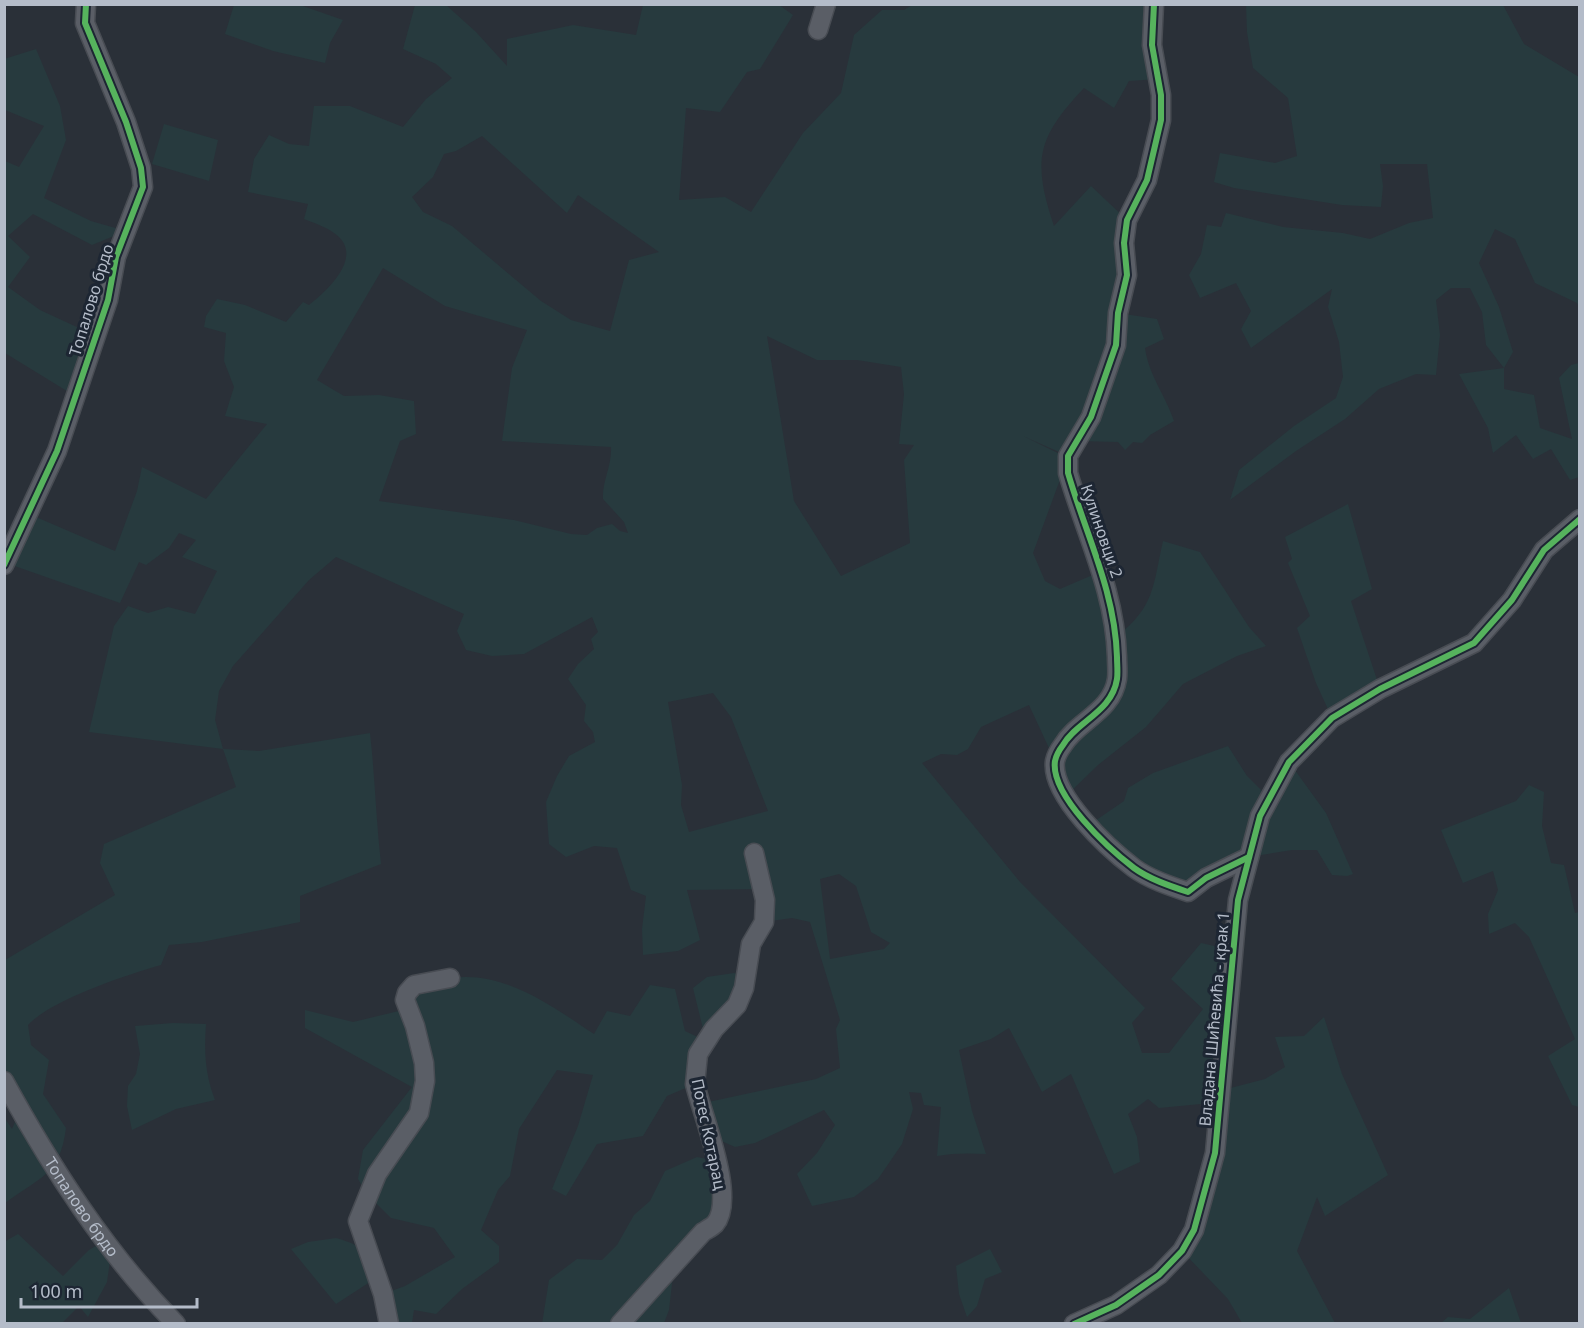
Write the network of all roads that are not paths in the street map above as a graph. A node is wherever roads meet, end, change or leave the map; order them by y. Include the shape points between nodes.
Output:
1 (86, 4) edge
2 (826, 4) edge
3 (1154, 4) edge
4 (818, 30) dead end
5 (1580, 519) edge
6 (4, 565) edge
7 (754, 853) dead end
8 (1249, 857) junction
9 (450, 978) dead end
10 (4, 1081) edge
11 (176, 1323) edge
12 (389, 1323) edge
13 (620, 1323) edge
14 (1074, 1323) edge

1 - 6 street, Топалово брдо via 85,22 126,122 143,187 116,257 108,300 57,451
2 - 4 street
3 - 8 street, Кулиновци 2 via 1152,45 1161,120 1147,180 1127,220 1127,275 1116,345 1091,417 1068,456 1068,473 1108,593 1116,636 1117,680 1108,699 1093,718 1064,742 1055,761 1061,790 1089,825 1135,869 1159,881 1188,892 1206,878
5 - 8 street, Владана Шићевића - крак 1 via 1544,550 1512,600 1474,643 1380,689 1332,718 1309,741 1289,762 1260,816
7 - 13 street, Потес Котарац via 765,900 764,922 751,944 744,988 737,1005 714,1029 698,1054 694,1084 723,1187 720,1212 715,1224 703,1232
8 - 14 street, Владана Шићевића - крак 1 via 1238,900 1232,950 1215,1153 1194,1230 1182,1251 1159,1275 1116,1305
9 - 12 street via 414,985 407,993 405,1000 424,1063 419,1113 377,1174 358,1221
10 - 11 street, Топалово брдо via 34,1136 91,1222

